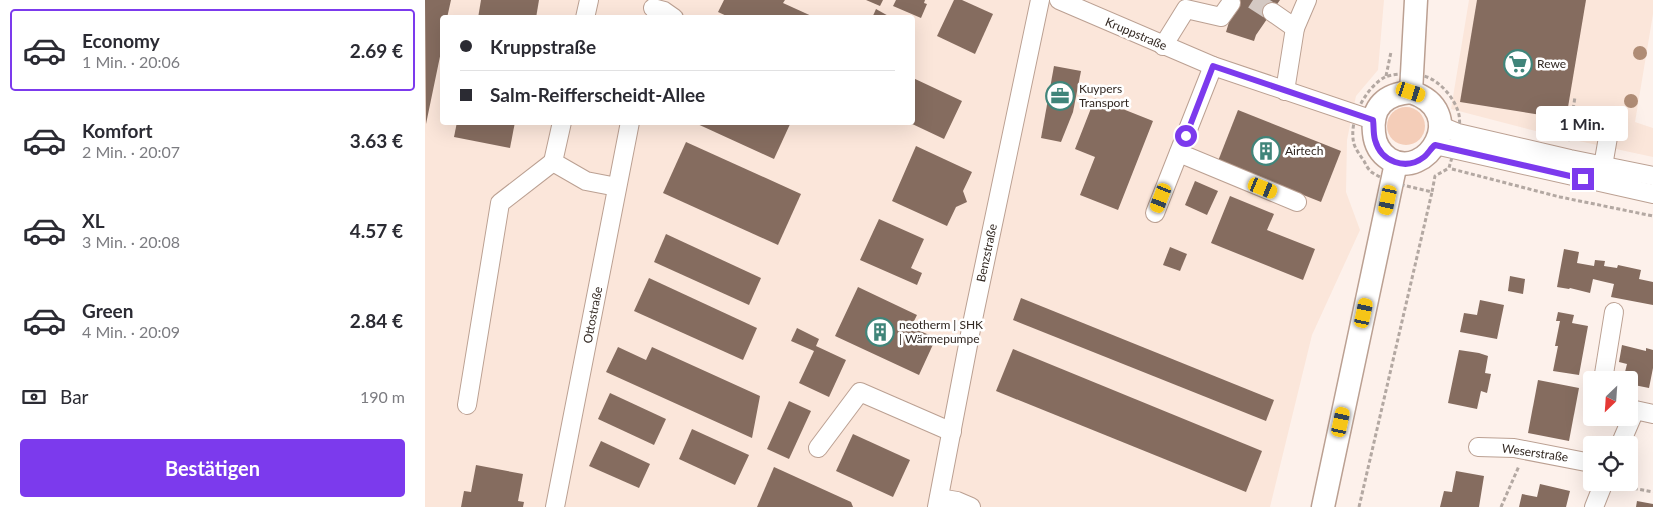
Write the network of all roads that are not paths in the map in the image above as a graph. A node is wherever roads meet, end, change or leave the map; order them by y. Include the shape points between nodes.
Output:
1 (589, 0) edge
2 (1040, 0) edge
3 (1059, 0) edge
4 (1307, 0) edge
5 (1416, 0) edge
6 (1231, 3) dead end
7 (1184, 5) edge
8 (653, 8) edge
9 (1272, 12) tunnel mouth
10 (586, 15) edge
11 (670, 15) edge
12 (1295, 28) junction
13 (1163, 46) junction
14 (1213, 66) junction
15 (1412, 82) junction
16 (1285, 91) junction
17 (1365, 117) junction
18 (1611, 120) dead end
19 (561, 125) edge
20 (629, 125) edge
21 (1447, 138) junction
22 (1179, 153) junction
23 (553, 162) junction
24 (1603, 166) junction
25 (1394, 173) junction
26 (1653, 176) edge
27 (617, 187) junction
28 (1653, 194) edge
29 (1297, 202) dead end
30 (1155, 213) dead end
31 (1614, 312) dead end
32 (1604, 371) edge
33 (467, 405) dead end
34 (1638, 410) edge
35 (1653, 414) edge
36 (952, 432) junction
37 (1478, 447) dead end
38 (818, 448) dead end
39 (1583, 461) edge
40 (1605, 491) edge
41 (938, 503) edge
42 (555, 507) edge
43 (971, 507) edge
44 (1323, 507) edge
45 (1594, 507) edge

1 - 10 street
2 - 36 street, Benzstraße
3 - 13 street, Kruppstraße
4 - 12 street
5 - 15 main road
6 - 7 street via 1221,17
7 - 13 street
8 - 11 street
9 - 12 street
12 - 16 street
13 - 14 street, Kruppstraße
14 - 16 street, Kruppstraße
14 - 22 street
15 - 17 main road
15 - 21 main road via 1433,103
16 - 17 street, Kruppstraße
17 - 25 main road
18 - 24 street
19 - 23 street
20 - 27 street, Ottostraße
21 - 24 street
21 - 25 main road via 1425,156
21 - 28 street
22 - 29 street
22 - 30 street
23 - 27 street via 586,181
23 - 33 street via 500,203
24 - 26 street
25 - 44 main road
27 - 42 street, Ottostraße
31 - 32 street
34 - 35 street
36 - 38 street via 860,392
36 - 41 street, Benzstraße
37 - 39 street, Weserstraße via 1514,448
40 - 45 street
41 - 43 street via 957,501

